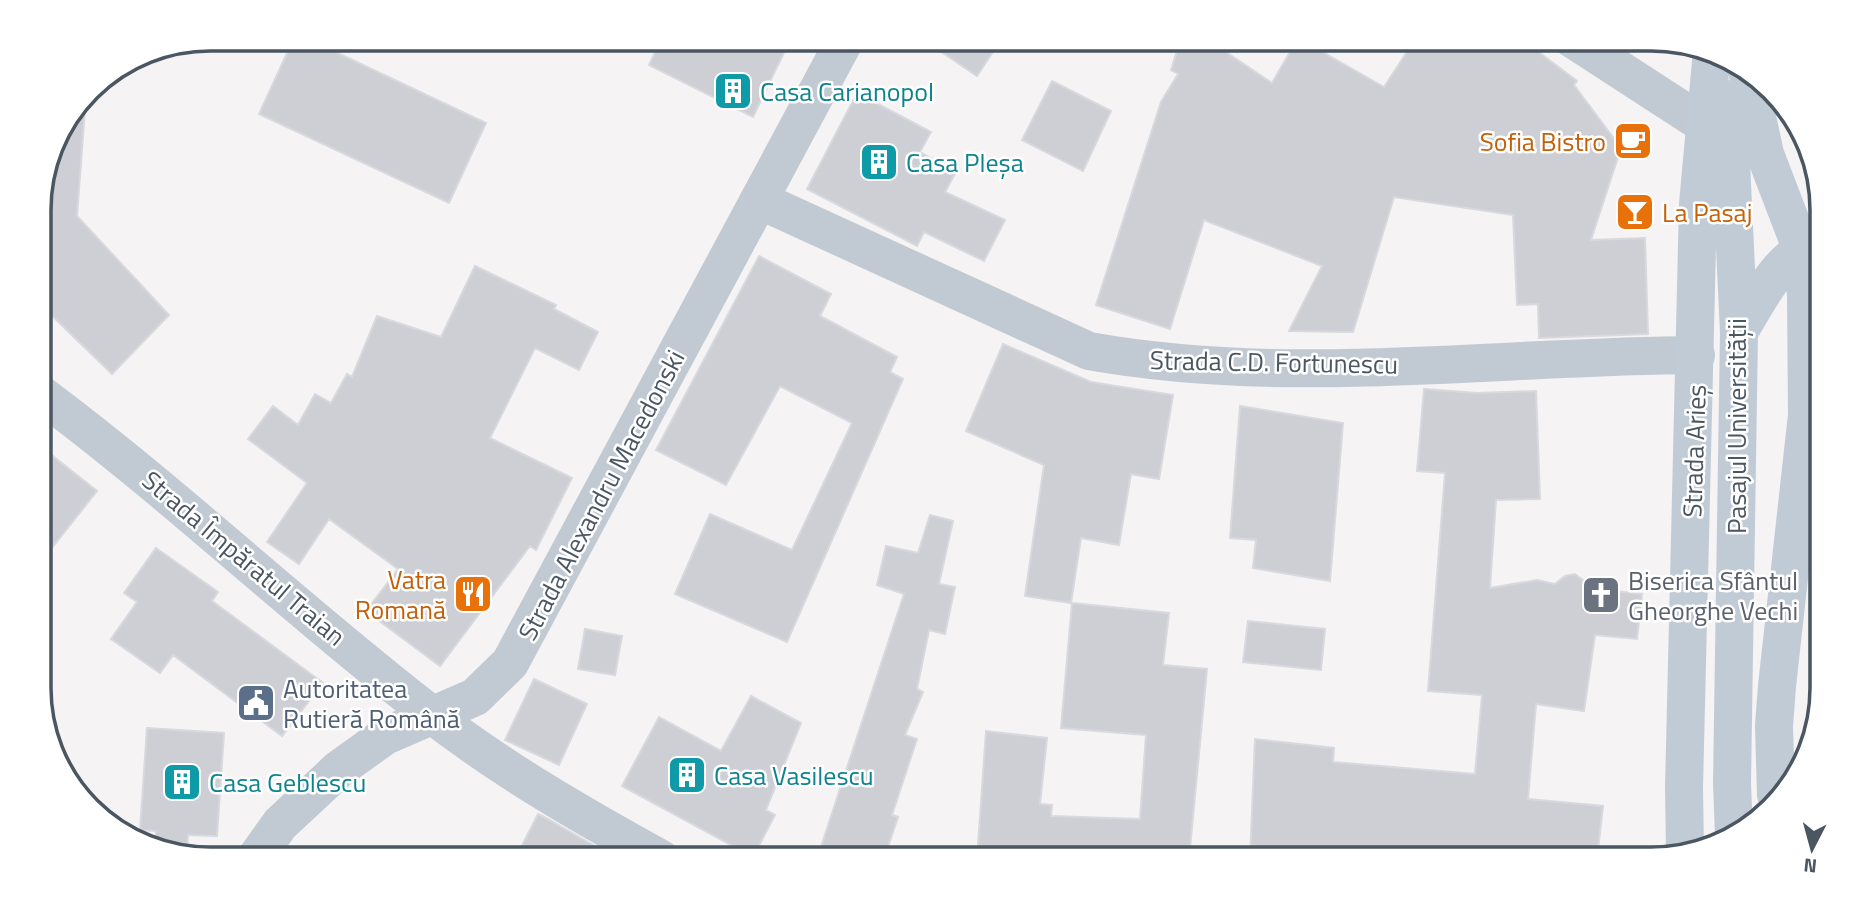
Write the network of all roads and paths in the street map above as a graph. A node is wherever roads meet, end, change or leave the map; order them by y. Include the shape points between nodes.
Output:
1 (839, 51) edge
2 (1591, 51) edge
3 (1711, 63) edge
4 (1727, 70) edge
5 (1750, 86) edge
6 (1705, 125) junction
7 (759, 200) junction
8 (1810, 243) edge
9 (1810, 246) edge
10 (1810, 255) edge
11 (1739, 332) junction
12 (1810, 347) edge
13 (1696, 355) junction
14 (51, 402) edge
15 (1810, 430) edge
16 (433, 716) junction
17 (1776, 787) edge
18 (1684, 788) junction
19 (1734, 823) edge
20 (1685, 843) edge
21 (1674, 845) edge
22 (264, 847) edge
23 (639, 847) edge

1 - 7 street, Strada Alexandru Macedonski
2 - 6 street
3 - 6 main road, Strada Arieș
4 - 11 main road, Pasajul Universității
5 - 8 main road via 1765,154
6 - 13 main road, Strada Arieș via 1698,204
7 - 13 street, Strada C.D. Fortunescu via 1089,351 1129,358 1205,366 1328,369
7 - 16 street, Strada Alexandru Macedonski via 510,663 475,697
9 - 11 main road via 1777,273
10 - 12 main road via 1806,295
11 - 19 main road, Pasajul Universității
13 - 18 main road, Strada Arieș
14 - 16 street, Strada Împăratul Traian via 103,440
15 - 17 main road via 1777,686
16 - 22 street, Strada Alexandru Macedonski via 385,736 339,769 280,824
16 - 23 street, Strada Împăratul Traian
18 - 20 main road, Strada Arieș
18 - 21 street

